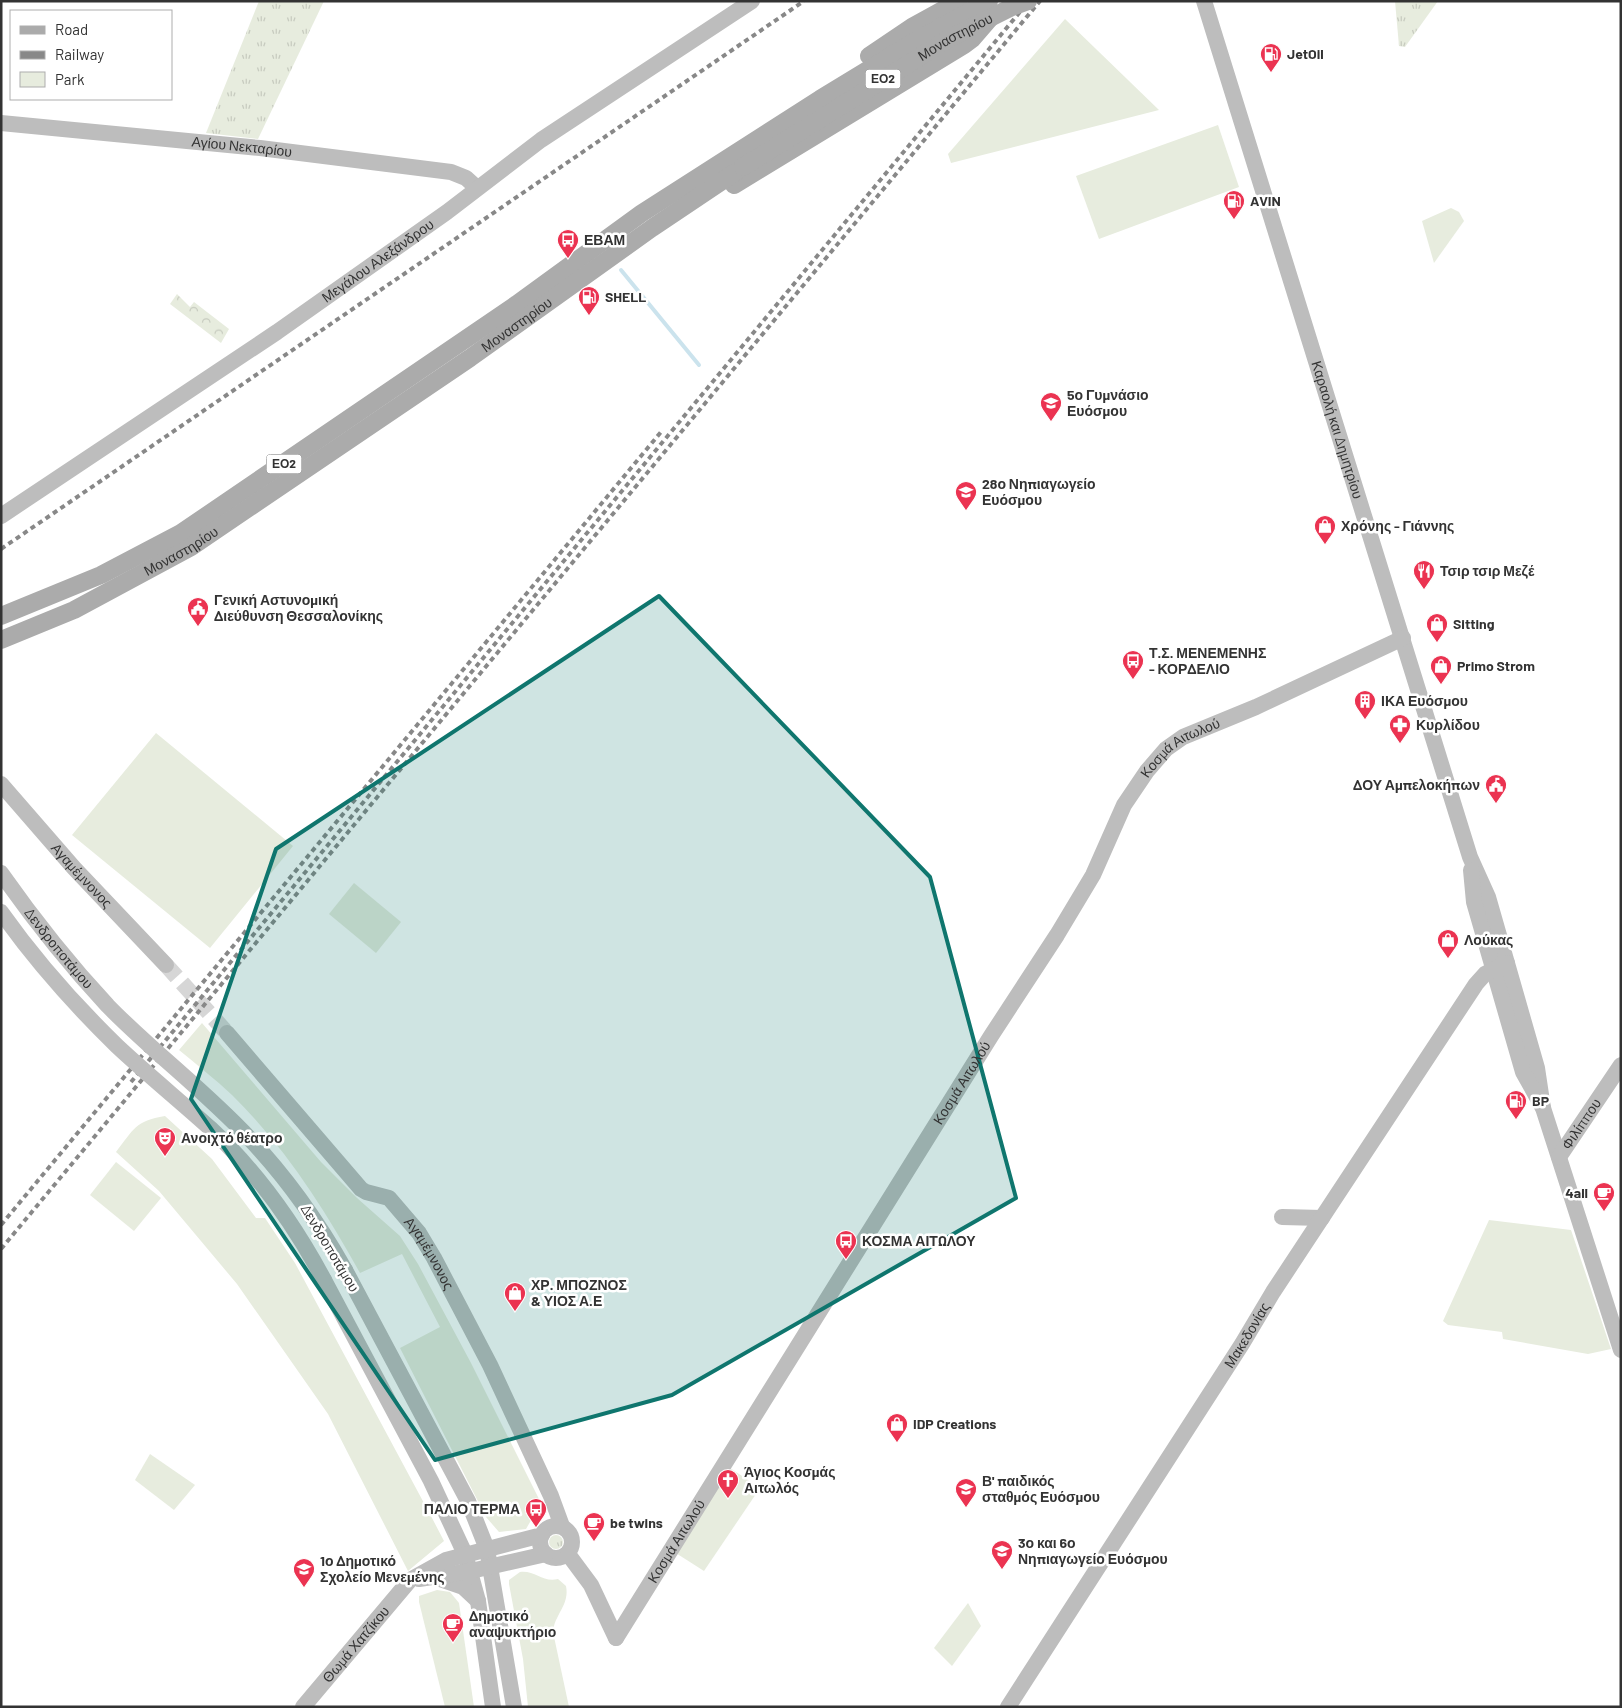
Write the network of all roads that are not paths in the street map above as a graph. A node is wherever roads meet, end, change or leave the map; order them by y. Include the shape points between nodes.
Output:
1 (958, 1) edge
2 (989, 1) edge
3 (1005, 1) edge
4 (1028, 1) edge
5 (1204, 1) edge
6 (745, 3) edge
7 (1, 123) edge
8 (739, 161) junction
9 (477, 188) junction
10 (647, 221) junction
11 (1, 516) edge
12 (1, 616) edge
13 (1403, 638) junction
14 (1, 640) edge
15 (1, 784) edge
16 (1, 873) edge
17 (1, 912) edge
18 (166, 965) tunnel mouth
19 (1503, 967) junction
20 (1521, 1012) junction
21 (1511, 1032) junction
22 (227, 1033) tunnel mouth
23 (1621, 1065) edge
24 (1543, 1108) junction
25 (1559, 1157) junction
26 (1282, 1216) dead end
27 (1322, 1218) junction
28 (1621, 1350) edge
29 (562, 1526) junction
30 (542, 1534) junction
31 (487, 1549) junction
32 (465, 1554) junction
33 (546, 1554) junction
34 (568, 1554) junction
35 (491, 1566) junction
36 (471, 1571) junction
37 (432, 1577) junction
38 (410, 1580) junction
39 (478, 1601) junction
40 (303, 1707) edge
41 (493, 1707) edge
42 (514, 1707) edge
43 (1008, 1707) edge

1 - 10 main road via 912,27 674,184
2 - 8 main road, Μοναστηρίου / ΕΟ2 via 893,54
3 - 10 main road via 964,44 692,213
4 - 8 main road, Μοναστηρίου / ΕΟ2, bridge via 950,38
5 - 13 street, Καραολή και Δημητρίου
6 - 9 street, Μεγάλου Αλεξάνδρου via 556,130
7 - 9 street, Αγίου Νεκταρίου via 260,148 451,172 466,178
8 - 10 main road, Μοναστηρίου / ΕΟ2
9 - 11 street, Μεγάλου Αλεξάνδρου via 277,332
10 - 12 main road, Μοναστηρίου / ΕΟ2 via 509,309 181,533 101,575
10 - 14 main road, Μοναστηρίου / ΕΟ2 via 470,358 191,547 74,610
13 - 19 street, Καραολή και Δημητρίου via 1470,857 1474,902
13 - 34 street, Κοσμά Αιτωλού via 1256,707 1183,737 1166,749 1124,805 1093,875 1057,935 616,1638 591,1585
15 - 18 street, Αγαμέμνονος via 74,868
16 - 31 street, Δενδροποτάμου, bridge via 87,983 235,1123 270,1161 309,1212 345,1270 468,1501
17 - 32 street, Δενδροποτάμου, bridge via 92,1021 211,1130 251,1172 288,1220 324,1280 431,1481
19 - 20 street, Καραολή και Δημητρίου
19 - 21 street, Καραολή και Δημητρίου
19 - 27 street, Μακεδονίας via 1476,984
20 - 21 street
20 - 24 street, Καραολή και Δημητρίου via 1537,1068
21 - 24 street, Καραολή και Δημητρίου via 1522,1072
22 - 29 street, Αγαμέμνονος via 361,1189 389,1198 419,1234 490,1365 552,1496
23 - 25 street, Φιλίππου
24 - 25 street, Καραολή και Δημητρίου
25 - 28 street, Καραολή και Δημητρίου
26 - 27 street
27 - 43 street, Μακεδονίας
29 - 30 street via 552,1526
29 - 34 street via 572,1538
30 - 31 street, Θωμά Χατζίκου
30 - 33 street via 540,1544
31 - 32 street, Θωμά Χατζίκου
31 - 35 street, Δενδροποτάμου
32 - 36 street, Δενδροποτάμου
32 - 38 street, Θωμά Χατζίκου via 446,1560
33 - 34 street via 558,1558
33 - 35 street
35 - 36 street
35 - 42 street, Δενδροποτάμου
36 - 37 street
36 - 39 street, Δενδροποτάμου
37 - 38 street
37 - 39 street via 463,1588
38 - 40 street, Θωμά Χατζίκου
39 - 41 street, Δενδροποτάμου

